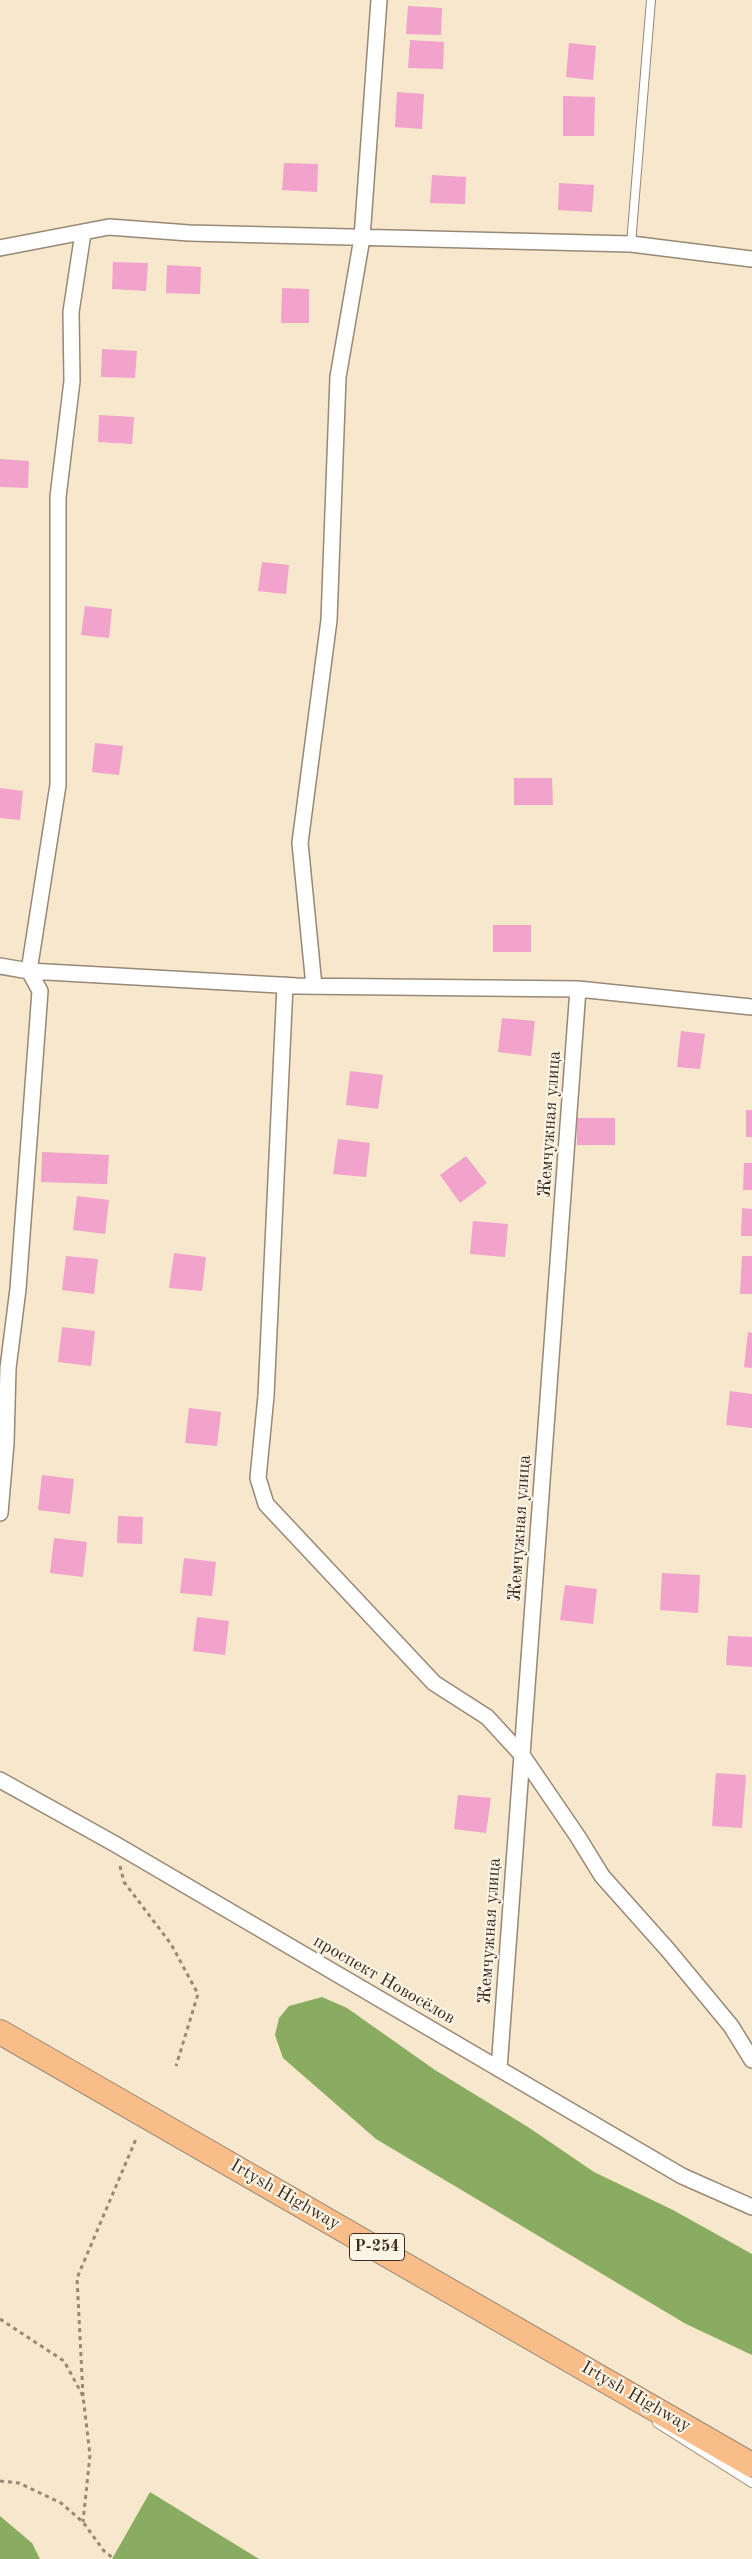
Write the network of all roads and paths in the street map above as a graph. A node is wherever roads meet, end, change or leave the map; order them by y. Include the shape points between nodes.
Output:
1 (379, 0) edge
2 (651, 0) edge
3 (83, 233) junction
4 (362, 238) junction
5 (631, 244) junction
6 (0, 248) edge
7 (752, 259) edge
8 (0, 966) edge
9 (29, 971) junction
10 (285, 985) junction
11 (314, 986) junction
12 (578, 989) junction
13 (752, 1007) edge
14 (0, 1513) edge
15 (522, 1755) junction
16 (0, 1780) edge
17 (115, 1844) junction
18 (0, 2032) edge
19 (752, 2060) edge
20 (176, 2066) dead end
21 (499, 2069) junction
22 (136, 2139) dead end
23 (752, 2206) edge
24 (0, 2319) edge
25 (506, 2322) junction
26 (83, 2396) junction
27 (627, 2403) dead end
28 (651, 2419) dead end
29 (752, 2465) edge
30 (0, 2481) edge
31 (752, 2483) edge
32 (83, 2522) junction
33 (114, 2559) edge

1 - 4 street
2 - 5 lane
3 - 4 street via 109,227 189,233
3 - 6 street
3 - 9 street via 71,312 72,381 58,497 58,785
4 - 5 street
4 - 11 street via 338,377 329,620 300,843
5 - 7 street
8 - 9 street
9 - 10 street
9 - 14 street via 40,991 18,1289 8,1368
10 - 11 street
10 - 15 street via 266,1396 258,1478 266,1504 434,1683 487,1717
11 - 12 street
12 - 13 street
12 - 15 street, Жемчужная улица
15 - 19 street via 602,1876 731,2026
15 - 21 street, Жемчужная улица
16 - 17 street, проспект Новосёлов
17 - 20 path via 124,1882 171,1944 198,1994
17 - 21 street, проспект Новосёлов
18 - 25 highway, Irtysh Highway / Р-254
21 - 23 street, проспект Новосёлов via 682,2176
22 - 26 path via 77,2278
24 - 26 path via 64,2361
25 - 27 lane
25 - 29 highway, Irtysh Highway / Р-254
26 - 32 path via 90,2455
28 - 31 lane
30 - 32 path via 19,2483 61,2503
32 - 33 path

